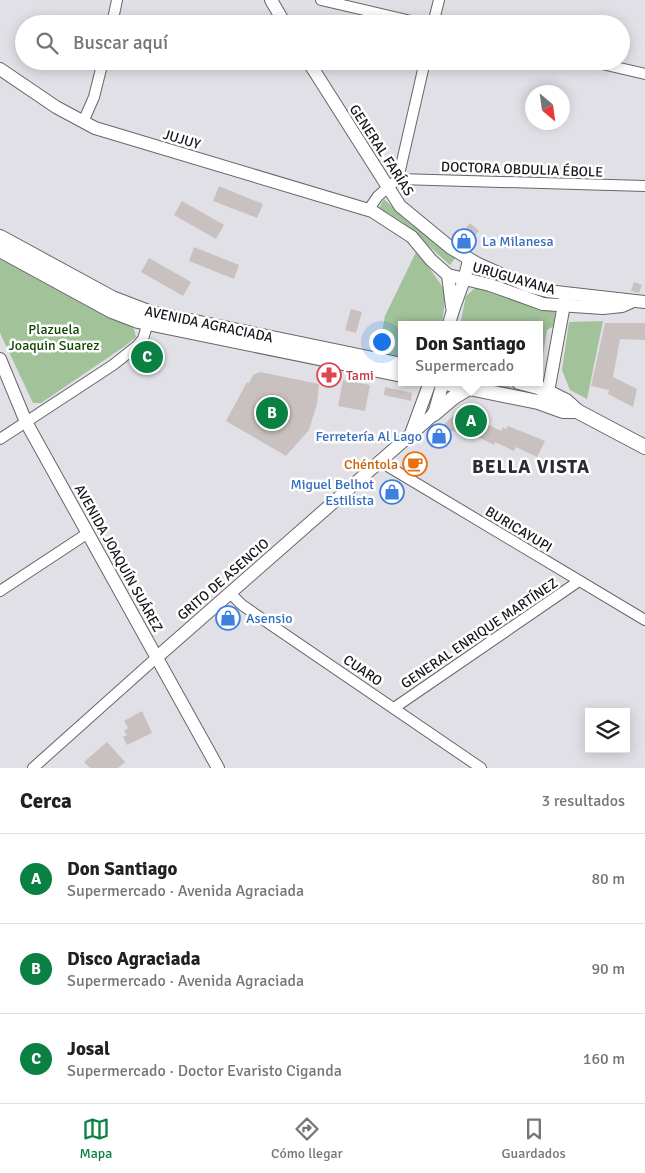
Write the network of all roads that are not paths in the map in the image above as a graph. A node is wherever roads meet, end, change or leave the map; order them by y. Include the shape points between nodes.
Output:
1 (117, 0) edge
2 (271, 0) edge
3 (321, 0) edge
4 (439, 0) edge
5 (279, 6) edge
6 (114, 15) edge
7 (385, 15) edge
8 (435, 15) edge
9 (0, 69) edge
10 (101, 70) edge
11 (314, 70) edge
12 (423, 70) edge
13 (628, 70) edge
14 (645, 74) edge
15 (83, 122) junction
16 (398, 179) junction
17 (645, 186) edge
18 (386, 188) junction
19 (369, 209) junction
20 (0, 237) edge
21 (0, 250) edge
22 (469, 259) junction
23 (448, 275) junction
24 (466, 279) junction
25 (564, 301) junction
26 (645, 302) edge
27 (453, 309) junction
28 (149, 318) junction
29 (450, 321) edge
30 (0, 360) edge
31 (398, 363) edge
32 (398, 374) edge
33 (429, 386) edge
34 (441, 386) edge
35 (460, 386) edge
36 (531, 386) edge
37 (469, 388) junction
38 (548, 392) junction
39 (577, 411) junction
40 (434, 414) junction
41 (26, 422) junction
42 (411, 433) junction
43 (0, 439) edge
44 (645, 447) edge
45 (379, 461) junction
46 (88, 533) junction
47 (580, 580) junction
48 (0, 591) edge
49 (230, 593) junction
50 (645, 620) edge
51 (156, 658) junction
52 (394, 708) junction
53 (33, 768) edge
54 (218, 768) edge
55 (481, 768) edge

1 - 6 street
2 - 5 street
3 - 7 street
4 - 8 street
9 - 15 street, JUJUY
10 - 15 street
11 - 18 street, GENERAL FARÍAS
12 - 16 street
13 - 14 street
15 - 19 street, JUJUY via 113,134
16 - 17 street, DOCTORA OBDULIA ÉBOLE
16 - 18 street
18 - 19 street
18 - 22 street, GENERAL FARÍAS via 405,212
19 - 23 street, JUJUY via 412,237
20 - 28 main road, AVENIDA AGRACIADA
21 - 28 main road, AVENIDA AGRACIADA via 112,311
22 - 23 street
22 - 24 street
22 - 25 street, URUGUAYANA
23 - 24 street, URUGUAYANA
23 - 27 street
24 - 25 street, URUGUAYANA via 544,304
24 - 27 street
25 - 26 street, URUGUAYANA via 623,299
25 - 38 street
27 - 29 street
28 - 31 main road, AVENIDA AGRACIADA
28 - 32 main road, AVENIDA AGRACIADA
28 - 41 street via 138,346
30 - 41 street, AVENIDA JOAQUÍN SUÁREZ
33 - 42 street
34 - 40 street
35 - 37 main road
36 - 38 main road
37 - 39 main road
37 - 40 main road
38 - 39 main road
39 - 44 main road
40 - 42 street, GRITO DE ASENCIO
41 - 43 street
41 - 46 street, AVENIDA JOAQUÍN SUÁREZ
42 - 45 street, GRITO DE ASENCIO
45 - 47 street, BURICAYUPI
45 - 49 street, GRITO DE ASENCIO
46 - 48 street
46 - 51 street, AVENIDA JOAQUÍN SUÁREZ
47 - 50 street, BURICAYUPI
47 - 52 street, GENERAL ENRIQUE MARTÍNEZ
49 - 51 street, GRITO DE ASENCIO
49 - 52 street, CUARO
51 - 53 street, GRITO DE ASENCIO
51 - 54 street, AVENIDA JOAQUÍN SUÁREZ
52 - 55 street, CUARO

